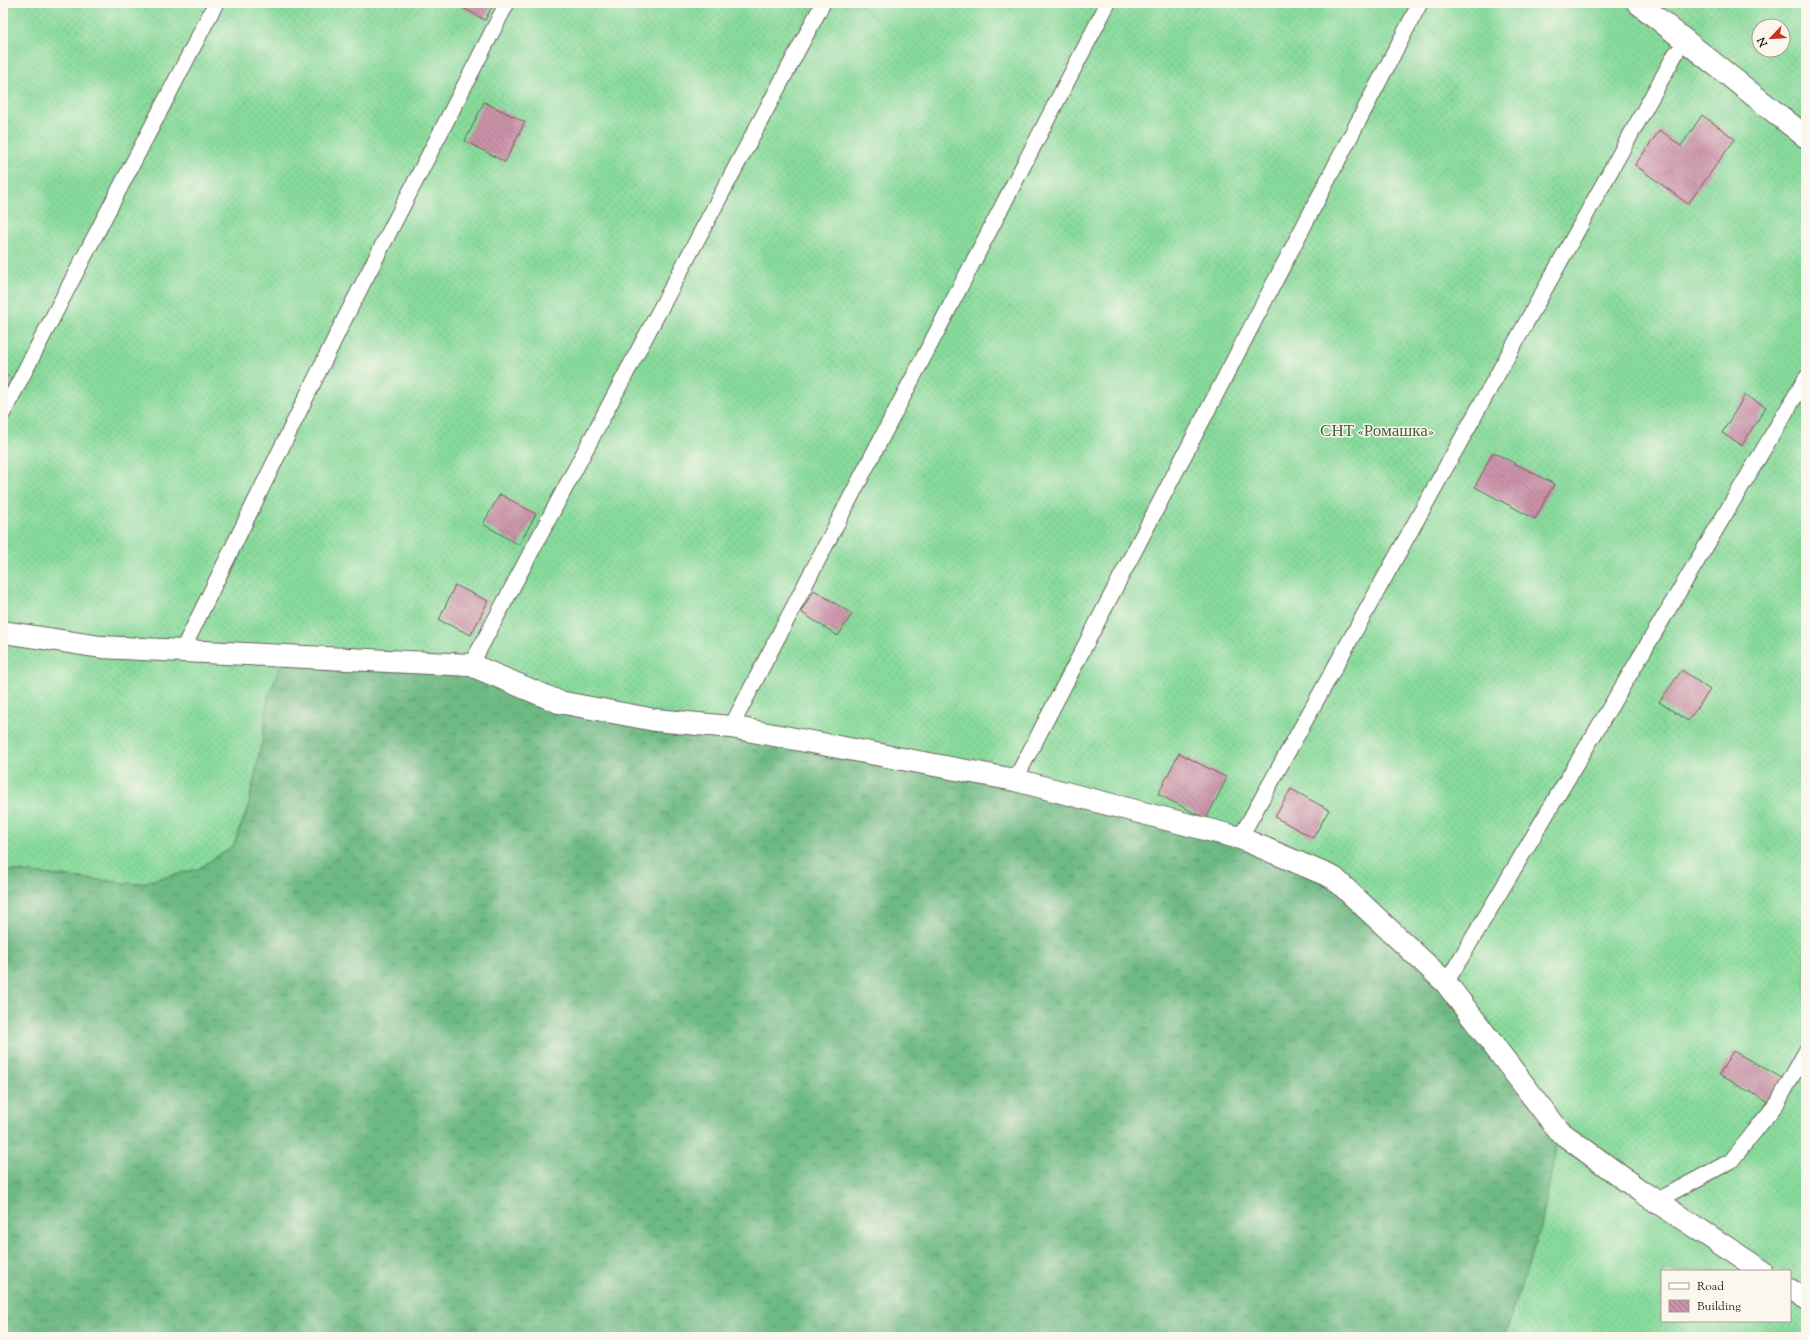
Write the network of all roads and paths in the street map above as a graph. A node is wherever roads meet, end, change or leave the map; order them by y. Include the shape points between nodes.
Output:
1 (216, 3) edge
2 (507, 3) edge
3 (823, 3) edge
4 (1108, 3) edge
5 (1420, 3) edge
6 (1638, 3) edge
7 (1676, 54) dead end
8 (1806, 137) edge
9 (1806, 378) edge
10 (3, 413) edge
11 (3, 632) edge
12 (182, 651) junction
13 (471, 665) junction
14 (731, 727) junction
15 (1015, 780) junction
16 (1240, 838) junction
17 (1446, 983) junction
18 (1806, 1051) edge
19 (1656, 1201) junction
20 (1760, 1270) edge
21 (1791, 1291) edge
22 (1806, 1300) edge

1 - 10 lane
2 - 12 lane via 342,324
3 - 13 lane
4 - 14 lane
5 - 15 lane
6 - 8 street
7 - 16 lane
9 - 17 lane
11 - 12 street via 101,647
12 - 13 street
13 - 14 street via 559,702 655,720
14 - 15 street
15 - 16 street
16 - 17 street via 1334,878
17 - 19 street via 1559,1131
18 - 19 lane via 1778,1102 1731,1161
19 - 20 street
21 - 22 street

